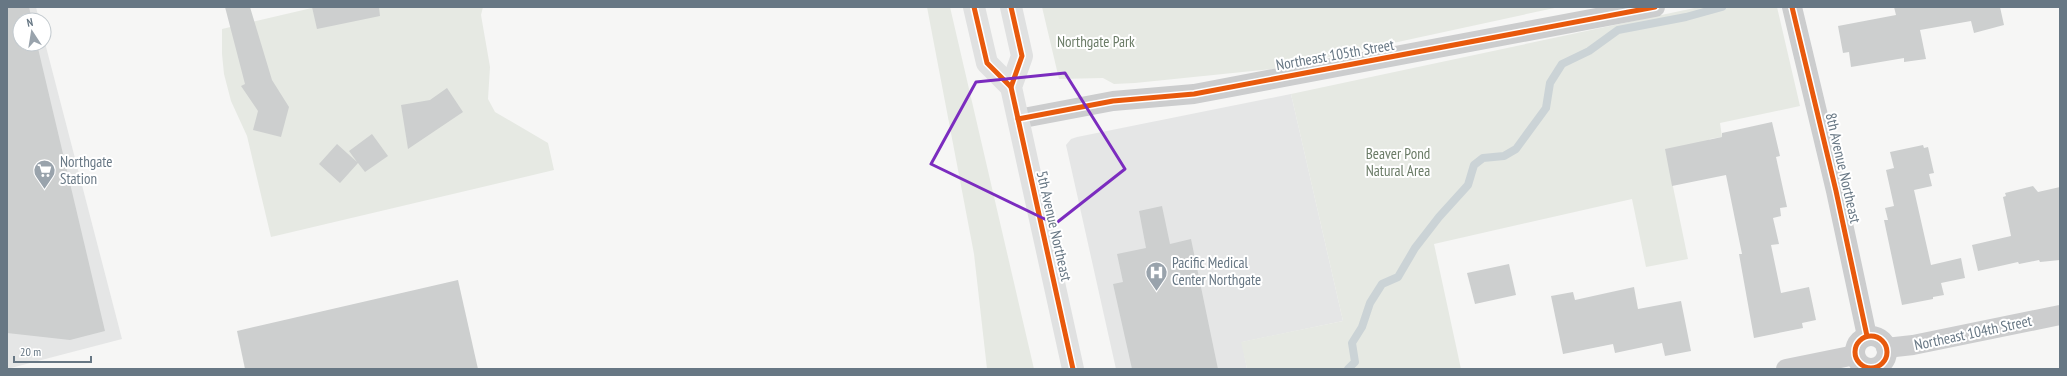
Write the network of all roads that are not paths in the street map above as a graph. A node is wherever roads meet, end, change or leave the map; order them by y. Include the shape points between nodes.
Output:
1 (974, 7) edge
2 (1011, 7) edge
3 (1655, 7) edge
4 (1792, 7) edge
5 (1011, 87) junction
6 (1018, 119) junction
7 (2060, 315) edge
8 (1867, 336) junction
9 (1886, 348) junction
10 (1855, 355) junction
11 (1874, 368) edge
12 (1073, 369) edge
13 (1786, 369) edge

1 - 5 main road via 987,64
2 - 5 main road via 1022,56
3 - 6 street, Northeast 105th Street via 1194,94 1113,101
4 - 8 street, 8th Avenue Northeast via 1836,191
5 - 6 main road, 5th Avenue Northeast
6 - 12 main road, 5th Avenue Northeast
7 - 9 street, Northeast 104th Street via 1913,346
8 - 9 street via 1879,339
8 - 10 street via 1857,343
9 - 11 street via 1884,361
10 - 11 street via 1862,366
10 - 13 street

